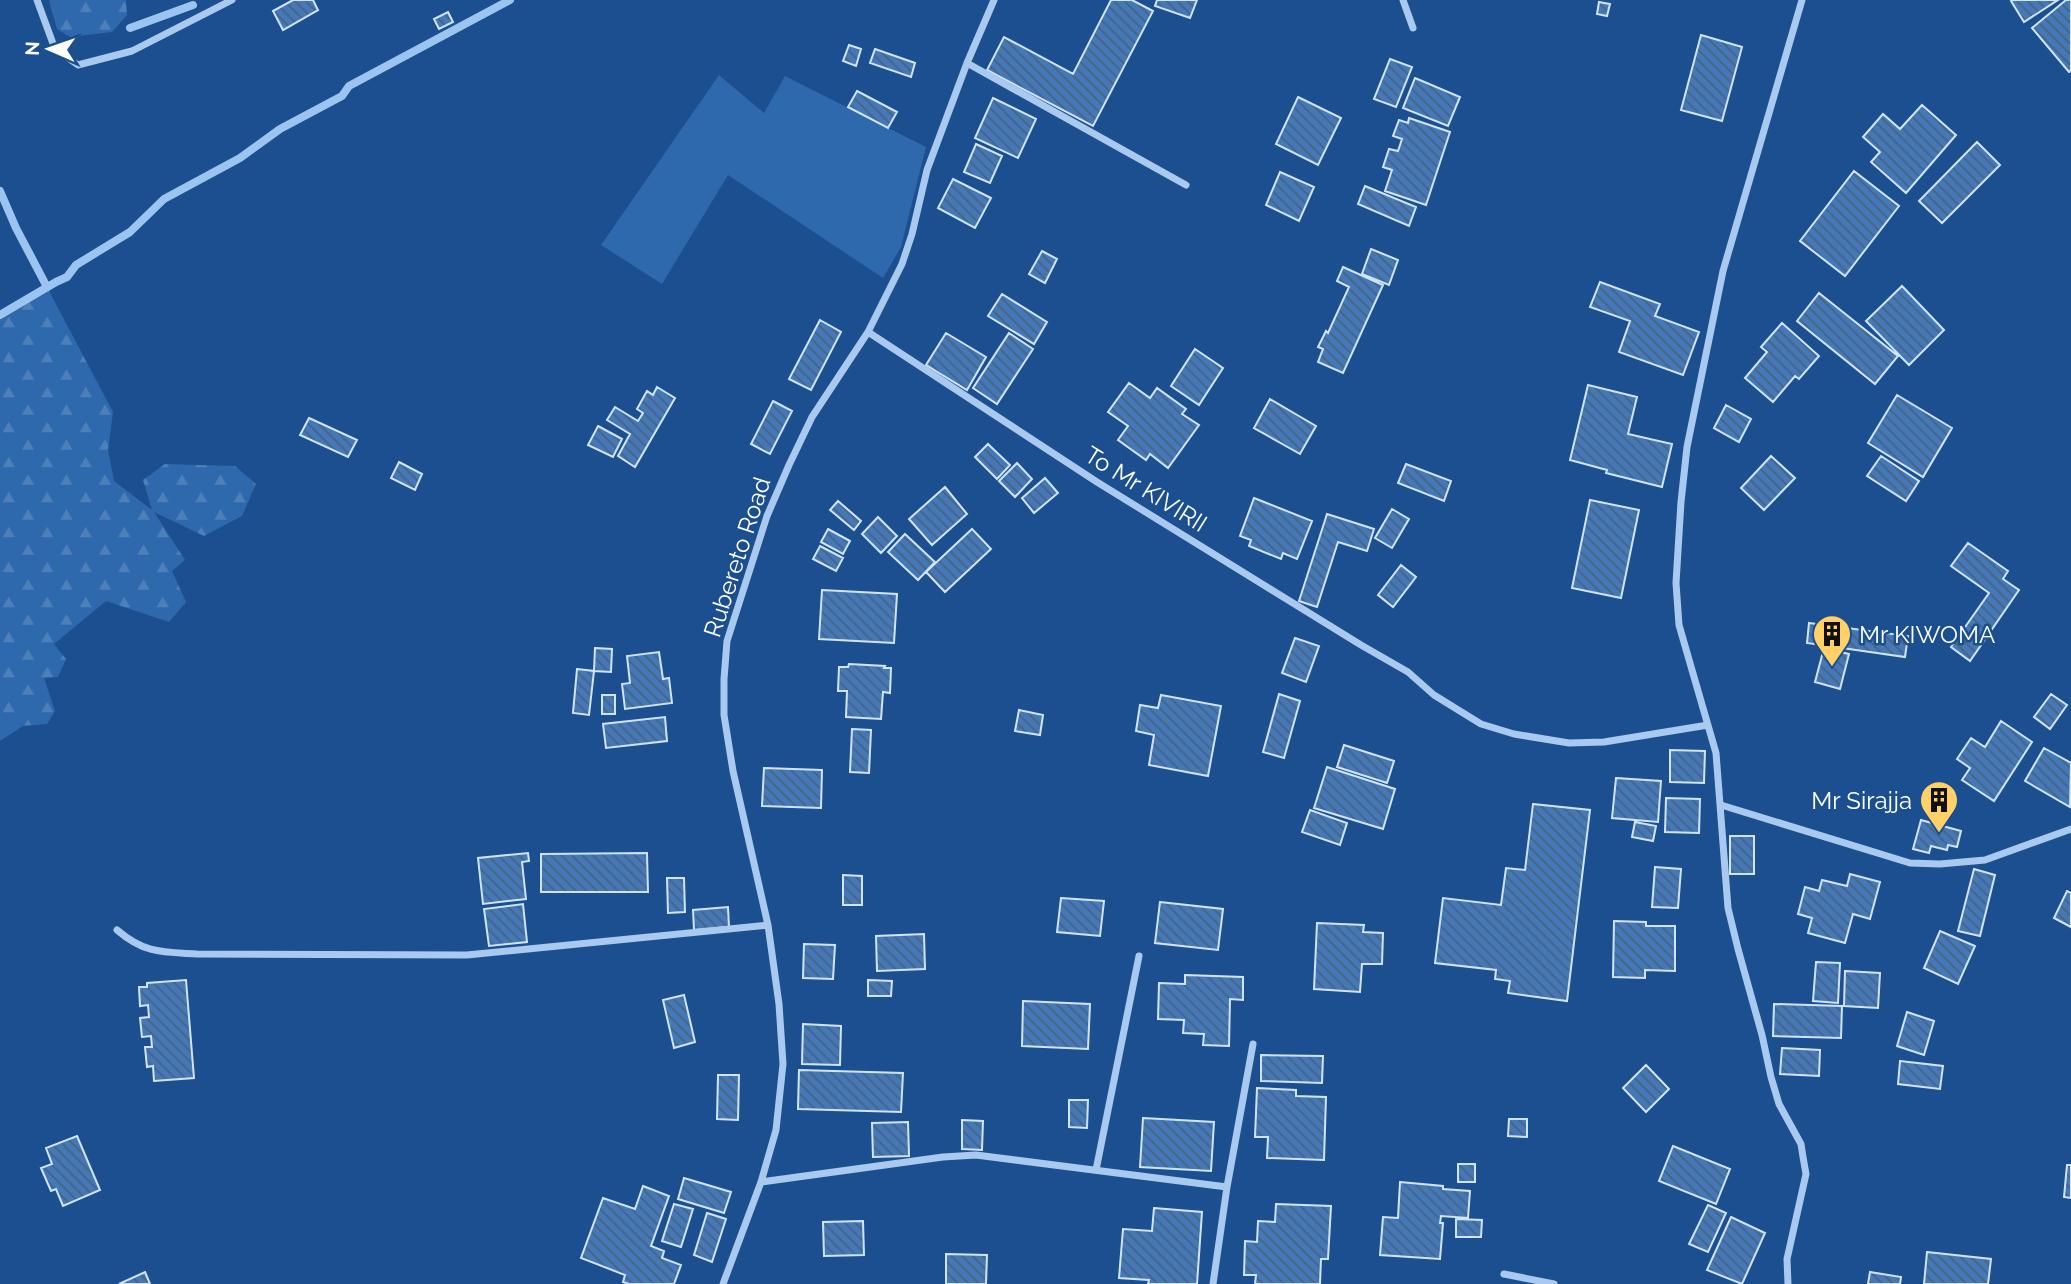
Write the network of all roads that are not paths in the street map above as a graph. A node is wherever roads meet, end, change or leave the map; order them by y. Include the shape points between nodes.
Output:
1 (37, 0) edge
2 (232, 0) edge
3 (994, 0) edge
4 (1403, 0) edge
5 (1802, 0) edge
6 (1413, 27) dead end
7 (967, 63) junction
8 (1185, 185) dead end
9 (868, 332) junction
10 (1707, 725) junction
11 (1721, 805) junction
12 (2071, 829) edge
13 (768, 925) junction
14 (117, 930) dead end
15 (1139, 956) dead end
16 (1252, 1044) dead end
17 (1096, 1170) junction
18 (761, 1182) junction
19 (1227, 1187) junction
20 (1504, 1274) dead end
21 (723, 1284) edge
22 (1213, 1284) edge
23 (1554, 1284) edge
24 (1787, 1284) edge

1 - 2 street via 55,49 78,65 132,51
3 - 7 street, Rubereto Road
4 - 6 street
5 - 10 street via 1723,271 1687,447 1676,583 1679,625
7 - 8 street
7 - 9 street, Rubereto Road via 927,170 902,264
9 - 10 street, To Mr KIVIRII via 1097,482 1408,672 1434,695 1481,724 1569,743 1604,742
9 - 13 street, Rubereto Road via 816,410 789,465 767,516 727,641 724,715
10 - 11 street via 1716,752
11 - 12 street via 1910,863 1985,860
11 - 24 street via 1731,922 1779,1104 1801,1144 1806,1174 1787,1259
13 - 14 street via 467,955 159,952 131,942
13 - 18 street, Rubereto Road via 783,1063 776,1130
15 - 17 street
16 - 19 street
17 - 18 street via 976,1154
17 - 19 street
18 - 21 street, Rubereto Road
19 - 22 street
20 - 23 street

